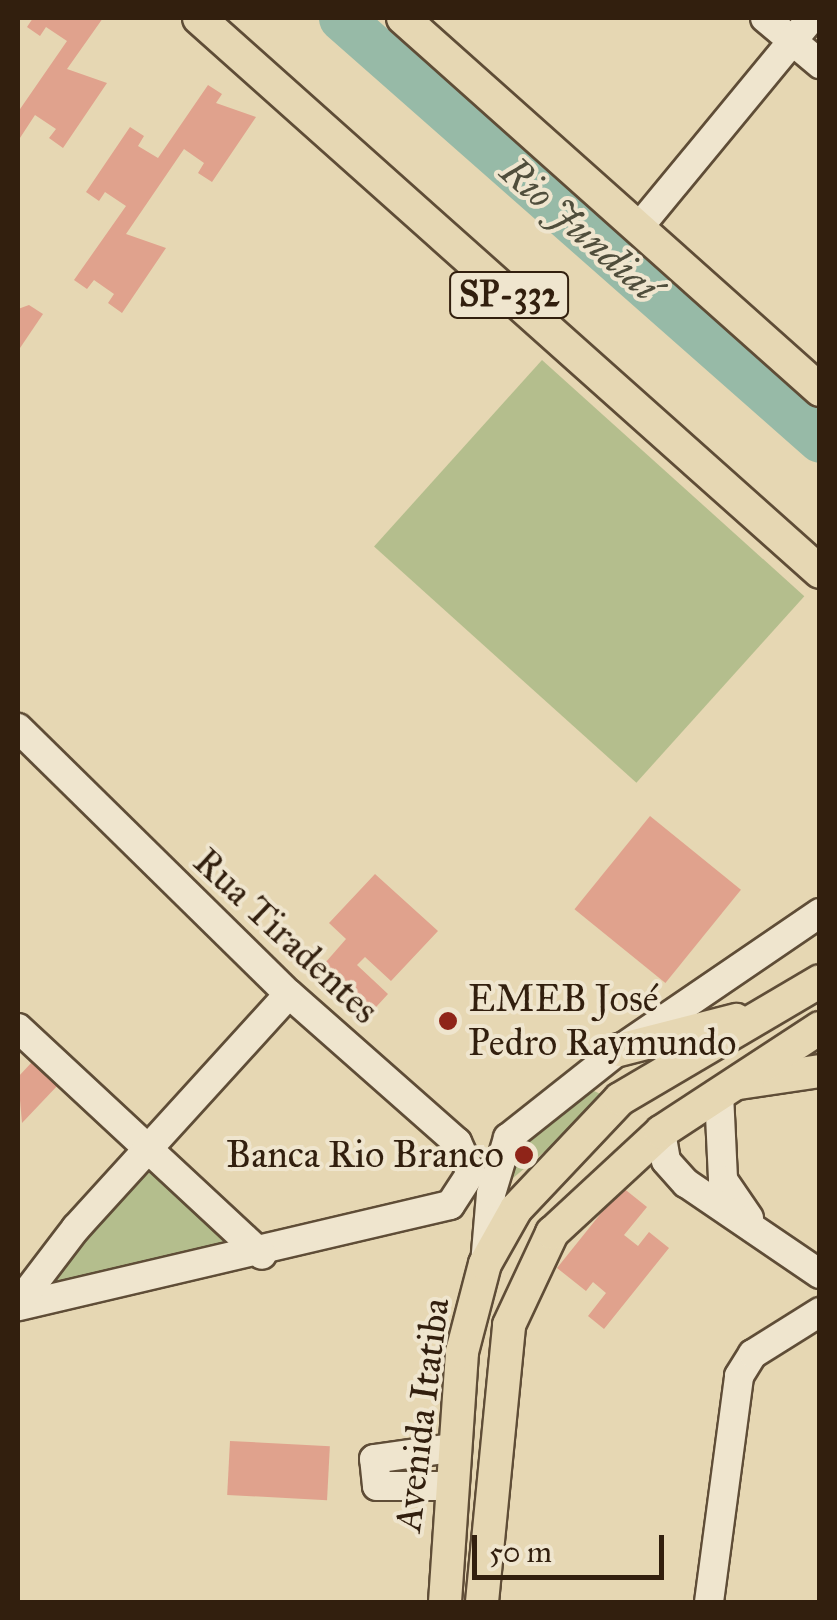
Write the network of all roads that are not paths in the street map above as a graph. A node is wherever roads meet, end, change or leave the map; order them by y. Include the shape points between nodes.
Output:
1 (199, 18) edge
2 (404, 18) edge
3 (765, 18) edge
4 (811, 18) edge
5 (792, 40) junction
6 (820, 64) edge
7 (638, 228) junction
8 (820, 390) edge
9 (820, 572) edge
10 (20, 739) edge
11 (820, 913) edge
12 (820, 981) edge
13 (290, 994) junction
14 (764, 1014) junction
15 (18, 1028) edge
16 (820, 1028) edge
17 (723, 1043) junction
18 (619, 1050) junction
19 (820, 1071) edge
20 (726, 1089) junction
21 (661, 1132) junction
22 (508, 1138) junction
23 (457, 1142) junction
24 (147, 1148) junction
25 (450, 1205) junction
26 (774, 1245) junction
27 (262, 1255) junction
28 (484, 1255) junction
29 (820, 1274) edge
30 (18, 1305) edge
31 (820, 1312) edge
32 (451, 1448) junction
33 (448, 1486) junction
34 (445, 1602) edge
35 (482, 1602) edge
36 (708, 1602) edge

1 - 9 main road, SP-332
2 - 7 main road
3 - 5 street
4 - 5 street
5 - 6 street
5 - 7 street
7 - 8 main road
10 - 13 street, Rua Tiradentes
11 - 18 street
12 - 14 main road, Avenida Itatiba
13 - 23 street, Rua Tiradentes
13 - 24 street
14 - 17 main road, Avenida Itatiba
14 - 18 main road
15 - 24 street
16 - 20 main road, Avenida Itatiba
17 - 21 main road via 674,1081
17 - 28 main road, Avenida Itatiba via 648,1080 584,1131
18 - 22 street
19 - 20 main road
20 - 21 main road, Avenida Itatiba
20 - 26 street via 723,1180
21 - 26 street via 666,1161 686,1183
21 - 35 main road, Avenida Itatiba via 552,1232 509,1325
22 - 23 street via 474,1147
22 - 28 street
23 - 25 street via 471,1173
24 - 27 street
24 - 30 street
25 - 27 street
25 - 28 street
26 - 29 street
27 - 30 street
28 - 32 main road, Avenida Itatiba via 462,1352
31 - 36 street via 752,1354 739,1376
32 - 33 main road, Avenida Itatiba
32 - 33 street via 374,1458 377,1486
33 - 34 main road, Avenida Itatiba

